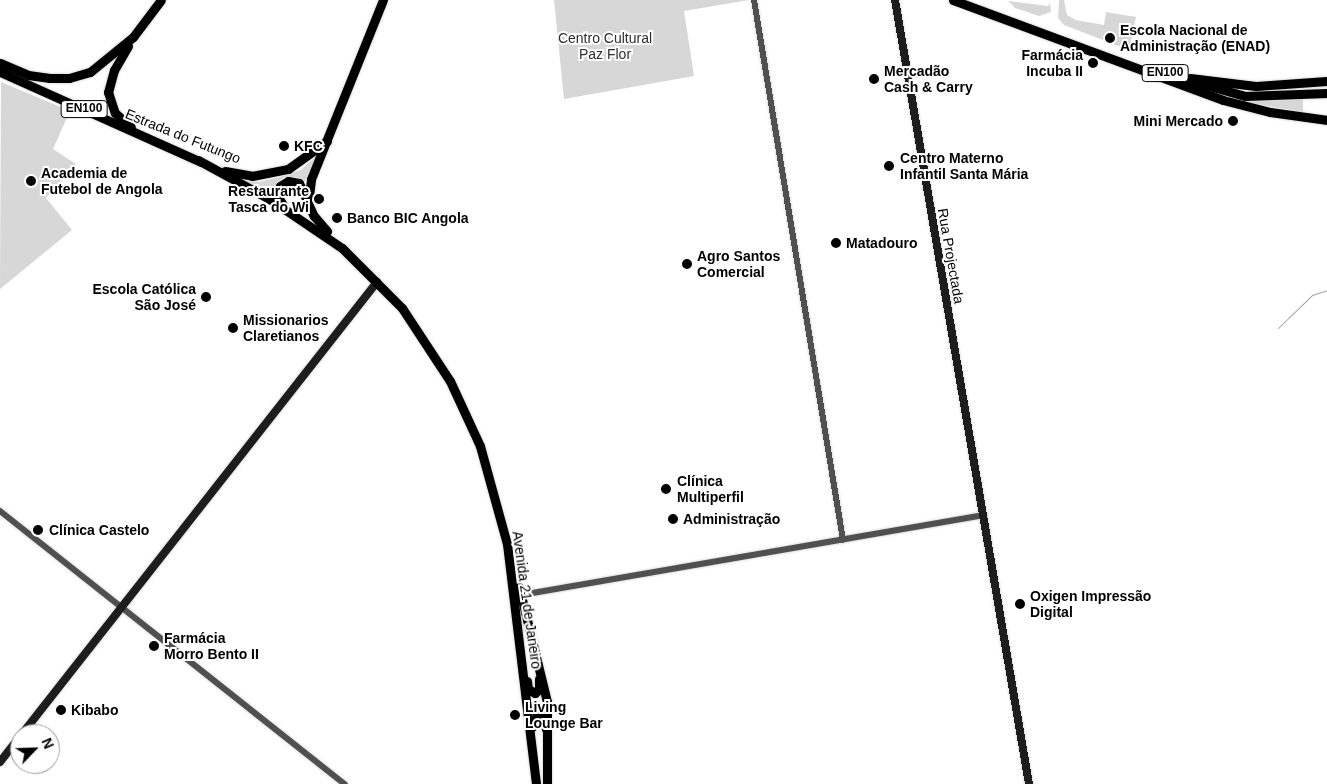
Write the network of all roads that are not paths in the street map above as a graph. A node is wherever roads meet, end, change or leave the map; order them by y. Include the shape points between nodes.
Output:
1 (161, 0) edge
2 (383, 0) edge
3 (754, 0) edge
4 (895, 0) edge
5 (953, 0) edge
6 (969, 0) edge
7 (133, 37) junction
8 (0, 63) edge
9 (0, 72) edge
10 (1177, 77) junction
11 (1327, 81) edge
12 (1327, 93) edge
13 (1327, 120) edge
14 (327, 141) junction
15 (167, 146) junction
16 (198, 160) junction
17 (314, 216) junction
18 (305, 221) junction
19 (378, 282) junction
20 (0, 511) edge
21 (984, 515) junction
22 (842, 540) junction
23 (521, 595) junction
24 (120, 606) junction
25 (521, 610) junction
26 (29, 724) edge
27 (10, 749) edge
28 (0, 762) edge
29 (547, 774) junction
30 (535, 780) edge
31 (345, 784) edge
32 (547, 784) edge
33 (1029, 784) edge

1 - 7 main road
2 - 14 main road
3 - 22 street
4 - 21 main road, Rua Projectada
5 - 13 main road, EN100 via 1223,100 1270,112
6 - 10 main road, EN100
7 - 8 main road via 100,66 69,78 28,75
7 - 15 main road via 110,79 110,104 124,122
9 - 15 main road, Estrada do Futungo / EN100
10 - 11 main road, EN100 via 1256,86
10 - 12 main road, EN100 via 1245,96
14 - 16 main road, Estrada do Futungo / EN100 via 299,163 264,175 228,172
14 - 17 main road via 309,188
15 - 16 main road, Estrada do Futungo / EN100
16 - 18 main road, Avenida 21 de Janeiro
17 - 18 main road via 302,186 295,181 285,182 278,189 279,201
17 - 23 main road, Avenida 21 de Janeiro via 405,306 453,379 495,474
18 - 19 main road, Avenida 21 de Janeiro via 342,248
19 - 24 main road
19 - 25 main road, Avenida 21 de Janeiro via 427,343 471,425 499,507
20 - 24 street
21 - 22 street
21 - 33 main road, Rua Projectada
22 - 23 street
23 - 25 main road, Avenida 21 de Janeiro
24 - 26 main road
24 - 31 street
25 - 25 main road via 528,686 535,692 539,689 539,675
25 - 29 main road, Avenida 21 de Janeiro via 547,702
25 - 30 main road, Avenida 21 de Janeiro
27 - 28 main road
29 - 30 main road via 545,723 537,715 532,724
29 - 32 main road, Avenida 21 de Janeiro

